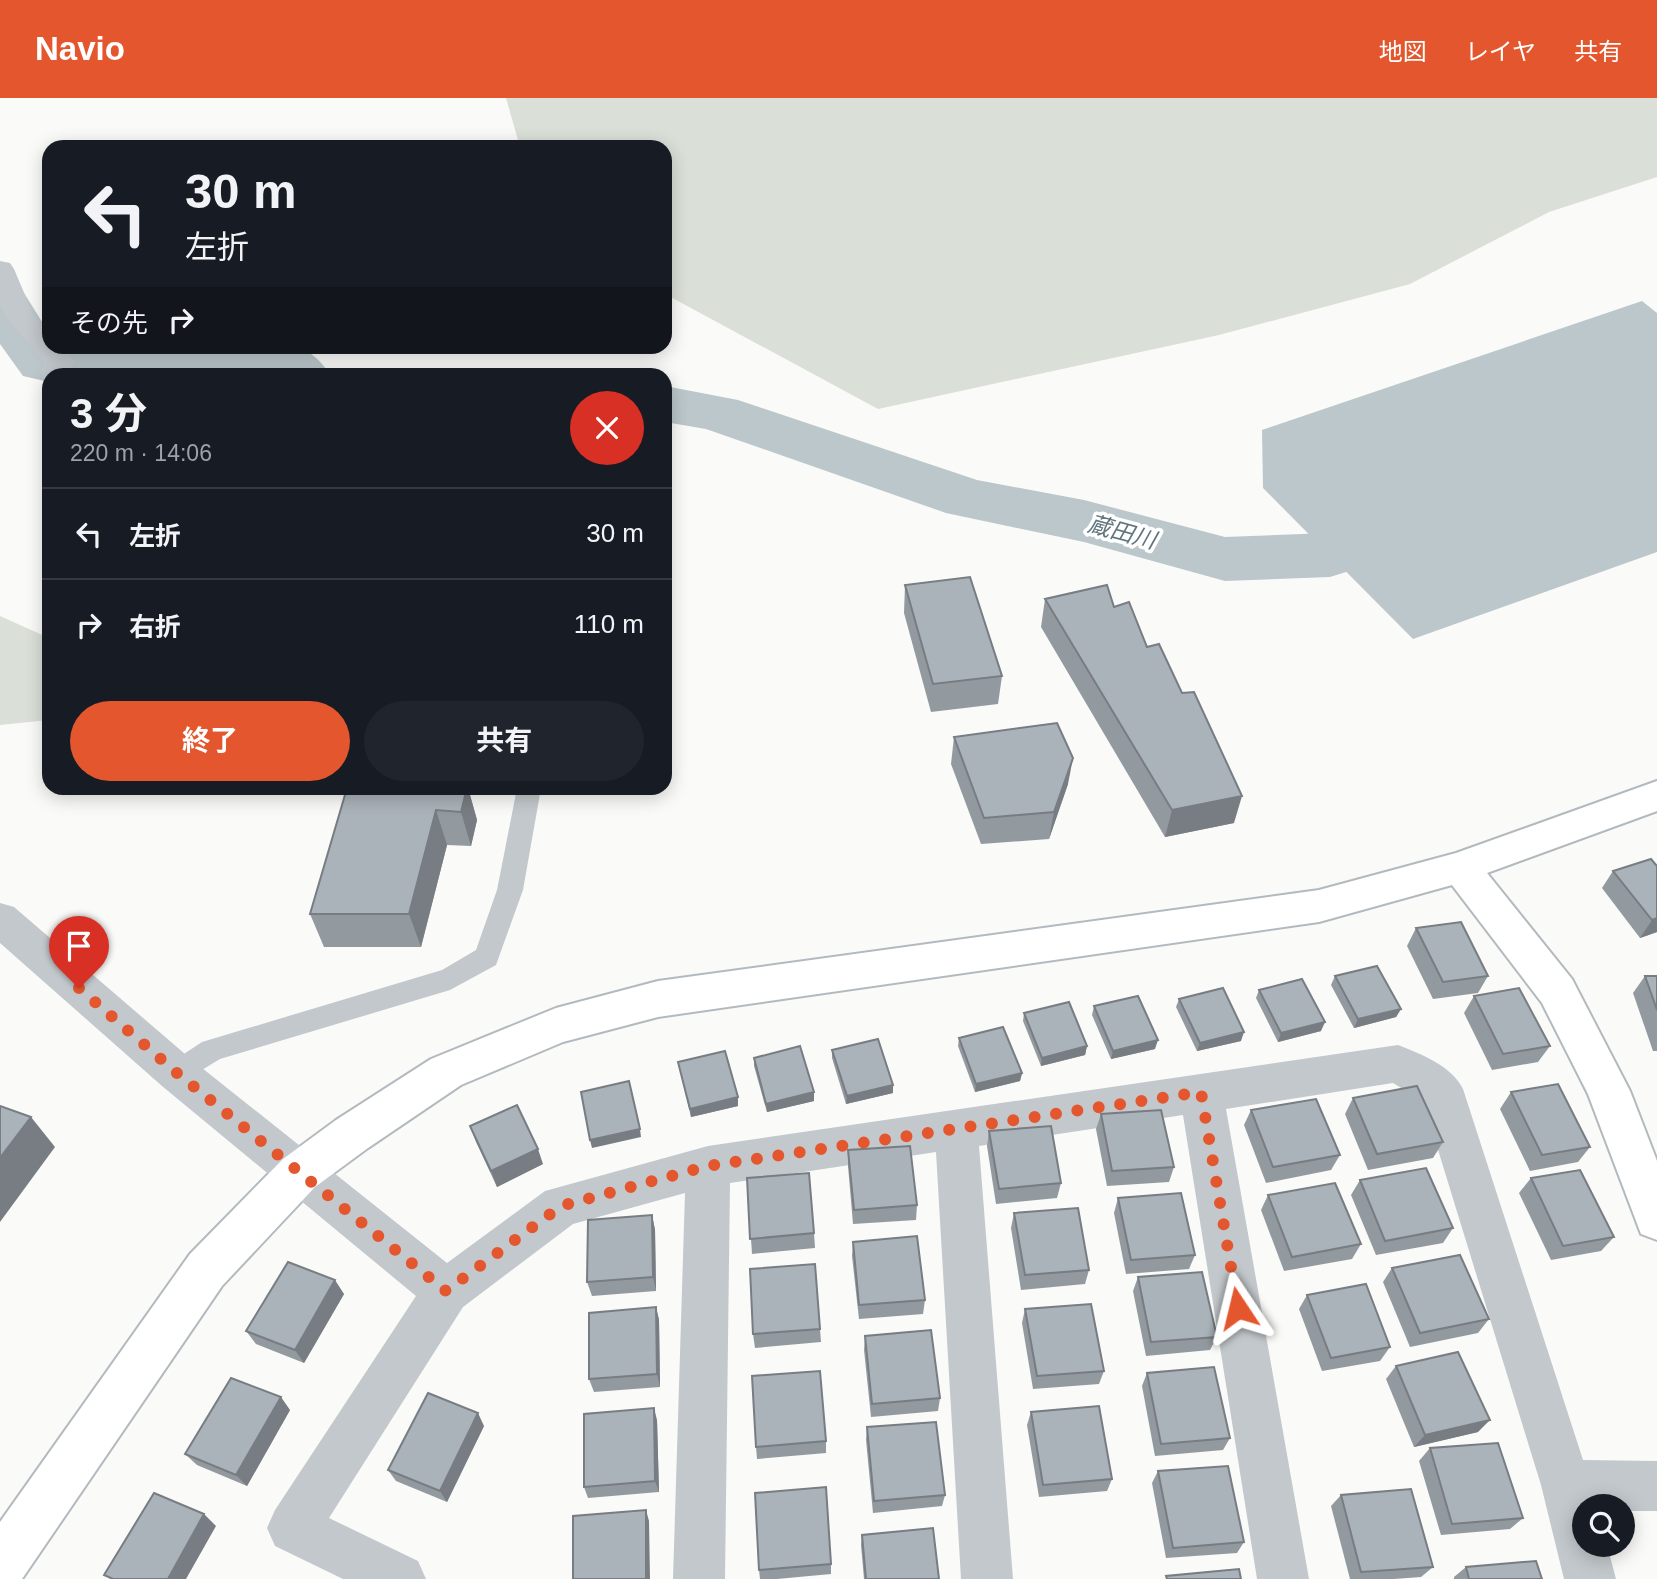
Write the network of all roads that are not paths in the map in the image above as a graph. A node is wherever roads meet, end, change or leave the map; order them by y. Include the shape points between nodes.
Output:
1 (0, 269) edge
2 (42, 342) edge
3 (528, 795) edge
4 (1657, 796) edge
5 (1461, 867) junction
6 (0, 919) edge
7 (177, 1073) junction
8 (1201, 1092) junction
9 (956, 1128) junction
10 (708, 1166) junction
11 (299, 1173) junction
12 (1657, 1219) edge
13 (446, 1291) junction
14 (1566, 1485) junction
15 (1657, 1486) edge
16 (0, 1566) edge
17 (400, 1579) edge
18 (699, 1579) edge
19 (987, 1579) edge
20 (1283, 1579) edge
21 (1590, 1579) edge

1 - 2 street via 20,317
3 - 7 lane via 510,890 487,957 450,979 212,1050
4 - 5 street
5 - 11 street via 1319,906 658,999 569,1023 446,1072
5 - 12 street via 1557,991 1608,1091
6 - 7 street
7 - 11 street
8 - 9 street
8 - 14 street via 1398,1064 1441,1089
8 - 20 street
9 - 10 street
9 - 19 street
10 - 13 street via 561,1206
10 - 18 street
11 - 13 street
11 - 16 street via 205,1270
13 - 17 street via 293,1528
14 - 15 street
14 - 21 street

